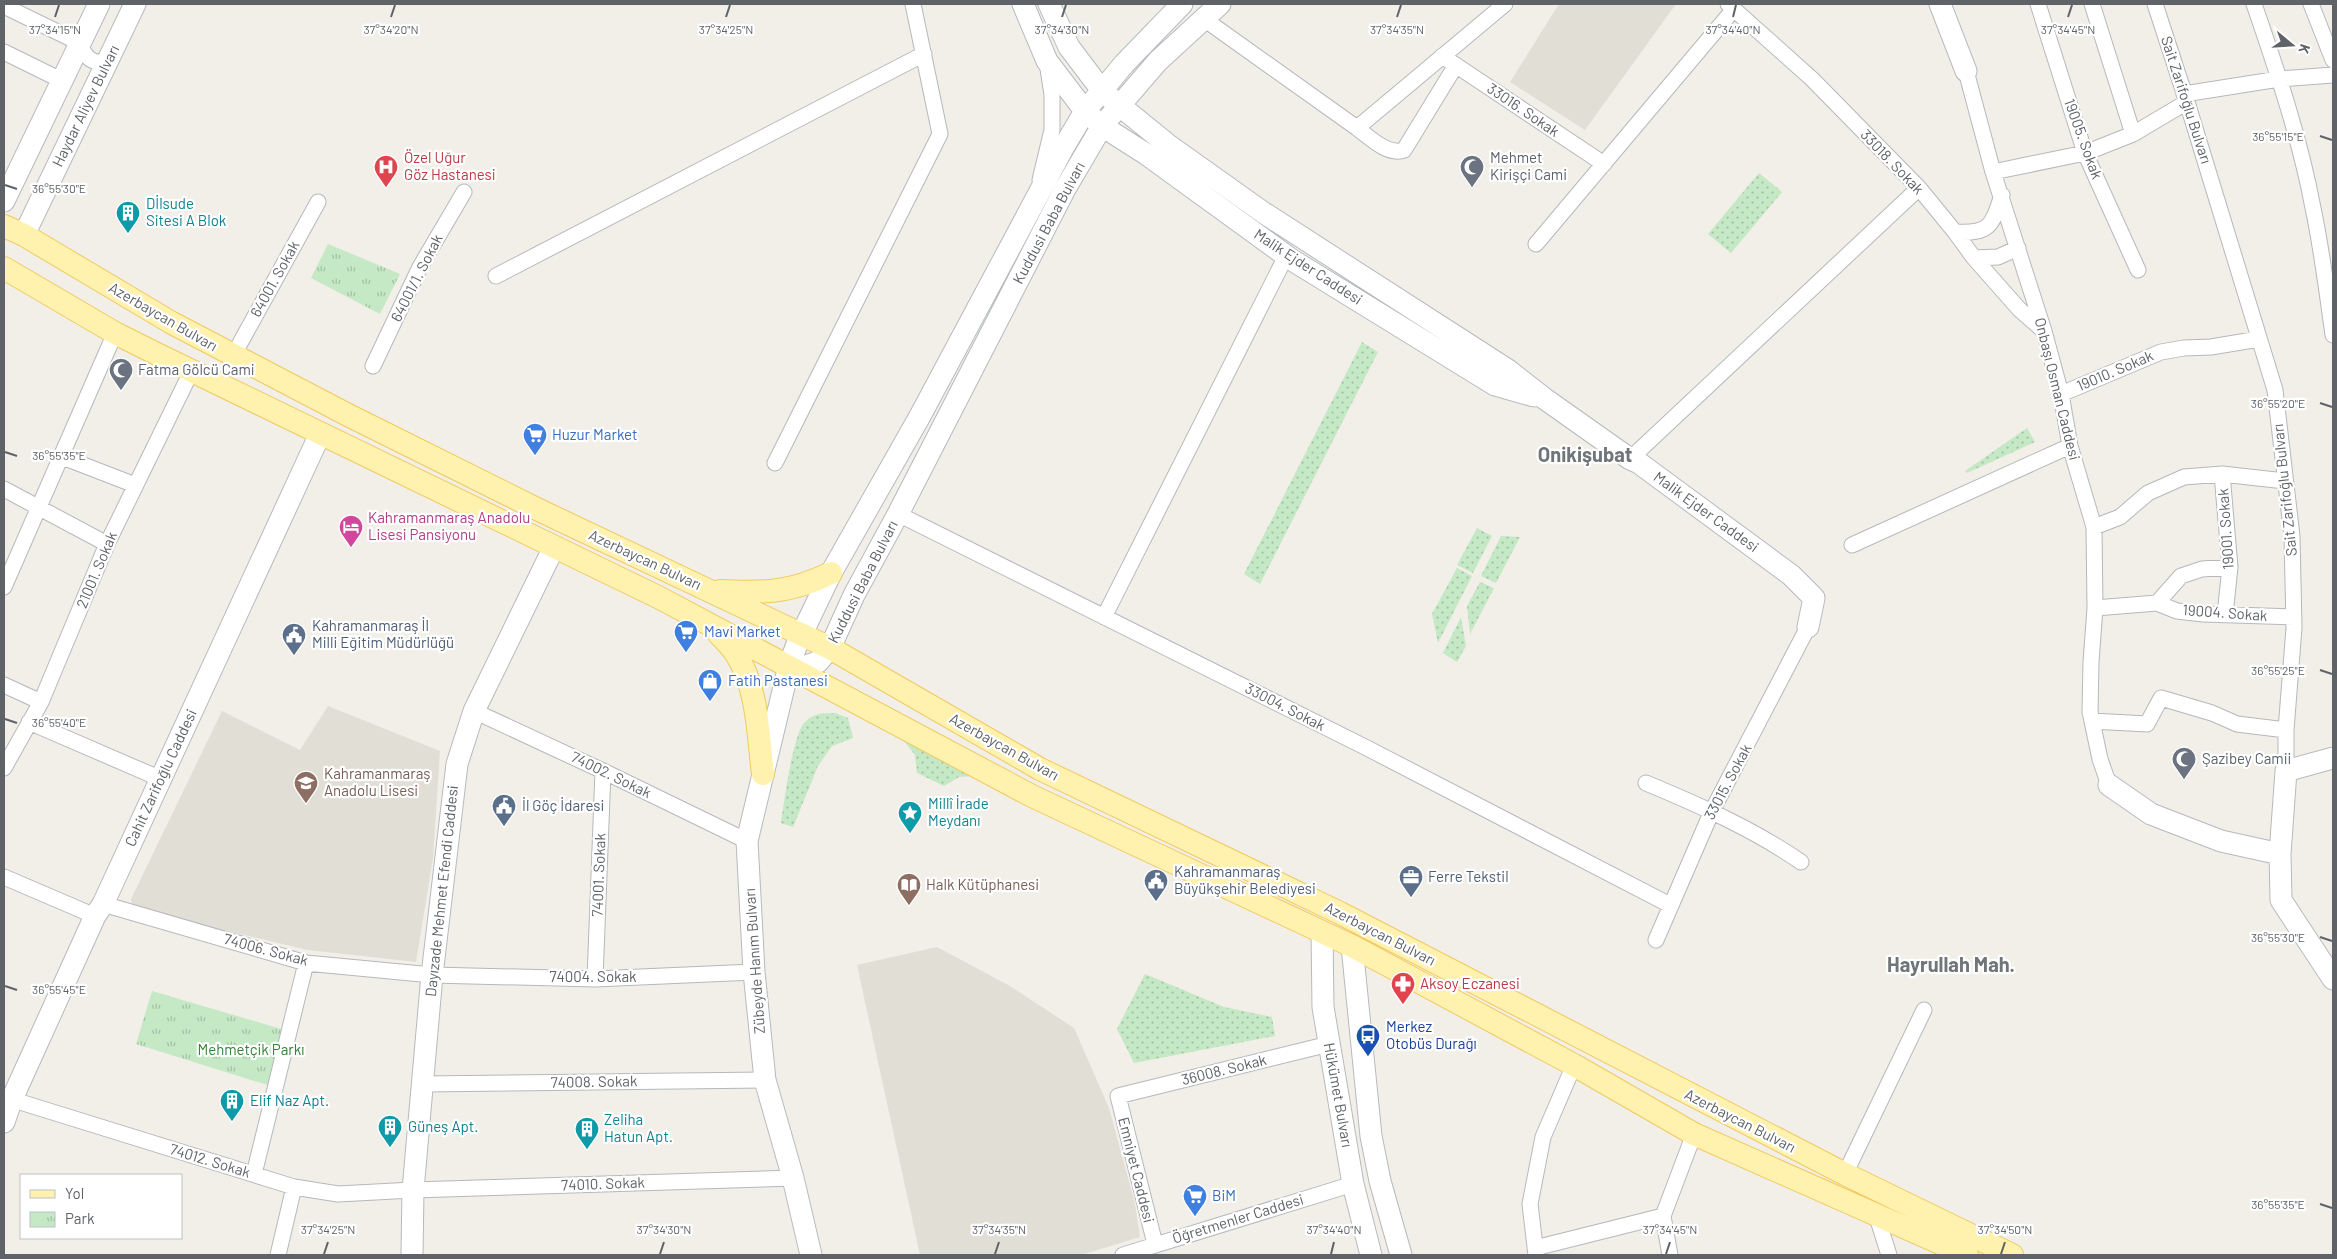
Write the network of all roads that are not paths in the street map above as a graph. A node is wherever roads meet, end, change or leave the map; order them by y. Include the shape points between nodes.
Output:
1 (135, 4) edge
2 (913, 4) edge
3 (1023, 4) edge
4 (1049, 4) edge
5 (1182, 4) edge
6 (1220, 4) edge
7 (1505, 4) edge
8 (1940, 4) edge
9 (2038, 4) edge
10 (2092, 4) edge
11 (2155, 4) edge
12 (2254, 4) edge
13 (2310, 4) edge
14 (4, 6) edge
15 (1731, 6) edge
16 (93, 7) edge
17 (1204, 19) junction
18 (80, 44) junction
19 (4, 52) edge
20 (924, 54) junction
21 (1442, 56) junction
22 (2333, 60) edge
23 (1047, 61) junction
24 (107, 63) junction
25 (1456, 65) junction
26 (1966, 72) joint
27 (2333, 75) edge
28 (2279, 79) junction
29 (63, 81) junction
30 (1103, 92) junction
31 (2186, 98) junction
32 (1120, 105) junction
33 (1085, 111) junction
34 (1102, 126) junction
35 (1357, 128) junction
36 (2133, 134) junction
37 (2085, 153) junction
38 (1604, 164) junction
39 (1993, 172) junction
40 (1919, 188) junction
41 (464, 192) dead end
42 (2002, 195) junction
43 (4, 201) edge
44 (318, 202) dead end
45 (1035, 202) junction
46 (4, 226) edge
47 (1955, 232) junction
48 (24, 235) junction
49 (1536, 244) dead end
50 (2018, 248) junction
51 (1286, 256) junction
52 (1974, 258) junction
53 (4, 268) edge
54 (2138, 270) dead end
55 (496, 276) dead end
56 (2332, 317) edge
57 (2044, 331) junction
58 (115, 333) junction
59 (2333, 335) edge
60 (2259, 339) junction
61 (233, 356) junction
62 (373, 366) dead end
63 (191, 372) junction
64 (2061, 394) junction
65 (1545, 399) junction
66 (320, 434) junction
67 (2070, 446) junction
68 (60, 456) junction
69 (1630, 460) junction
70 (775, 462) dead end
71 (2222, 474) junction
72 (2285, 481) junction
73 (135, 485) junction
74 (4, 489) edge
75 (38, 506) junction
76 (898, 514) junction
77 (2094, 527) junction
78 (107, 544) junction
79 (1852, 545) dead end
80 (554, 547) junction
81 (2230, 567) junction
82 (831, 573) junction
83 (4, 587) edge
84 (710, 590) junction
85 (2157, 603) junction
86 (2094, 608) junction
87 (2225, 615) junction
88 (1104, 617) junction
89 (2294, 617) junction
90 (711, 625) junction
91 (1808, 628) joint
92 (802, 634) junction
93 (830, 648) junction
94 (790, 666) junction
95 (4, 686) edge
96 (42, 702) junction
97 (474, 711) junction
98 (2092, 721) junction
99 (29, 722) junction
100 (2286, 730) junction
101 (2332, 755) edge
102 (4, 768) edge
103 (604, 771) junction
104 (2286, 771) junction
105 (763, 774) junction
106 (161, 780) junction
107 (1646, 783) dead end
108 (2109, 785) joint
109 (1712, 811) junction
110 (747, 841) junction
111 (2280, 854) junction
112 (1801, 862) dead end
113 (4, 878) edge
114 (1670, 905) junction
115 (99, 910) junction
116 (1322, 932) junction
117 (1656, 940) dead end
118 (1352, 946) junction
119 (306, 963) junction
120 (754, 972) junction
121 (432, 975) junction
122 (595, 979) junction
123 (2333, 979) edge
124 (1924, 1010) dead end
125 (1329, 1044) junction
126 (1574, 1065) junction
127 (765, 1080) junction
128 (423, 1084) junction
129 (1118, 1096) joint
130 (8, 1098) edge
131 (4, 1122) edge
132 (1694, 1134) junction
133 (254, 1174) junction
134 (1845, 1174) junction
135 (793, 1178) junction
136 (1353, 1184) junction
137 (294, 1187) junction
138 (413, 1190) junction
139 (1876, 1214) junction
140 (1663, 1216) junction
141 (1912, 1231) junction
142 (1155, 1244) junction
143 (1535, 1252) edge
144 (1888, 1252) edge
145 (278, 1255) edge
146 (412, 1255) edge
147 (811, 1255) edge
148 (1123, 1255) edge
149 (1370, 1255) edge
150 (1400, 1255) edge
151 (1670, 1255) edge
152 (1966, 1255) edge
153 (2012, 1255) edge

1 - 24 main road, Haydar Aliyev Bulvarı
2 - 20 street
3 - 23 main road, Malik Ejder Caddesi
4 - 30 main road, Malik Ejder Caddesi via 1069,47
5 - 30 main road, Kuddusi Baba Bulvarı via 1124,64
6 - 17 main road, Kuddusi Baba Bulvarı
7 - 21 street
8 - 26 main road, Onbaşı Osman Caddesi
9 - 37 street, 19005. Sokak
10 - 36 street
11 - 31 street, Sait Zarifoğlu Bulvarı
12 - 28 street
13 - 22 street
14 - 18 street
15 - 38 street
15 - 40 street, 33018. Sokak via 1812,79
16 - 18 main road
17 - 32 main road, Kuddusi Baba Bulvarı via 1158,61
17 - 35 street
18 - 24 street via 85,57
18 - 29 main road
19 - 29 street
20 - 55 street
20 - 70 street via 940,134
21 - 25 street, 33016. Sokak
21 - 35 street
23 - 33 main road, Malik Ejder Caddesi
23 - 45 street via 1052,95 1052,130
24 - 48 main road, Haydar Aliyev Bulvarı
25 - 35 street via 1404,150 1397,153 1389,151
25 - 38 street, 33016. Sokak
26 - 39 street, Onbaşı Osman Caddesi
27 - 28 street
28 - 31 street
28 - 56 street via 2313,207
29 - 43 main road
30 - 32 main road, Malik Ejder Caddesi
30 - 33 main road, Kuddusi Baba Bulvarı
31 - 36 street
31 - 60 street, Sait Zarifoğlu Bulvarı
32 - 34 main road, Kuddusi Baba Bulvarı
32 - 65 main road, Malik Ejder Caddesi via 1166,144 1264,213 1508,370
33 - 34 main road, Malik Ejder Caddesi
33 - 45 main road, Kuddusi Baba Bulvarı
34 - 51 main road, Malik Ejder Caddesi via 1146,154
34 - 76 main road, Kuddusi Baba Bulvarı via 1065,189
36 - 37 street
37 - 39 street
37 - 54 street, 19005. Sokak
38 - 49 street
39 - 42 street, Onbaşı Osman Caddesi
40 - 47 street, 33018. Sokak
40 - 69 street
41 - 62 street, 64001/1. Sokak via 420,267
42 - 47 street via 1995,218 1986,228 1975,233
42 - 50 street, Onbaşı Osman Caddesi
44 - 61 street, 64001. Sokak
45 - 82 main road, Kuddusi Baba Bulvarı
46 - 48 main road, Azerbaycan Bulvarı
47 - 52 street, 33018. Sokak
48 - 61 main road, Azerbaycan Bulvarı
50 - 52 street via 1998,257
50 - 57 street, Onbaşı Osman Caddesi
51 - 65 main road, Malik Ejder Caddesi via 1495,385
51 - 88 street
52 - 57 street, 33018. Sokak via 2019,309
53 - 58 main road, Azerbaycan Bulvarı
56 - 59 street
57 - 64 street, Onbaşı Osman Caddesi
58 - 63 main road, Azerbaycan Bulvarı
58 - 68 street
60 - 64 street, 19010. Sokak via 2161,352
60 - 72 street, Sait Zarifoğlu Bulvarı via 2276,390
61 - 84 main road, Azerbaycan Bulvarı via 541,511
63 - 66 main road, Azerbaycan Bulvarı
63 - 73 street, 21001. Sokak
64 - 67 street, Onbaşı Osman Caddesi
65 - 69 main road, Malik Ejder Caddesi
66 - 80 main road, Azerbaycan Bulvarı
66 - 106 main road, Cahit Zarifoğlu Caddesi
67 - 77 street, Onbaşı Osman Caddesi
67 - 79 street
68 - 73 street
68 - 75 street
69 - 91 main road, Malik Ejder Caddesi via 1639,462 1791,575 1814,598
71 - 72 street
71 - 77 street via 2184,478 2148,493 2120,517
71 - 81 street, 19001. Sokak
72 - 89 street, Sait Zarifoğlu Bulvarı via 2292,536
73 - 78 street, 21001. Sokak
74 - 75 street
75 - 78 street
75 - 83 street
76 - 88 street, 33004. Sokak
76 - 93 main road, Kuddusi Baba Bulvarı via 854,595
77 - 86 street, Onbaşı Osman Caddesi
78 - 96 street, 21001. Sokak
80 - 90 main road, Azerbaycan Bulvarı
80 - 97 main road, Dayızade Mehmet Efendi Caddesi
81 - 85 street via 2202,568 2180,576
81 - 87 street, 19001. Sokak
82 - 84 main road via 807,585 777,592
82 - 92 main road, Kuddusi Baba Bulvarı
84 - 92 main road, Azerbaycan Bulvarı
85 - 86 street
85 - 87 street, 19004. Sokak via 2177,611
86 - 98 street, Onbaşı Osman Caddesi
87 - 89 street, 19004. Sokak
88 - 114 street, 33004. Sokak via 1367,748
89 - 100 street, Sait Zarifoğlu Bulvarı
90 - 94 main road, Azerbaycan Bulvarı
90 - 105 main road via 736,653 746,676 755,710
91 - 109 street, 33015. Sokak
92 - 93 main road, Azerbaycan Bulvarı
92 - 94 main road, Kuddusi Baba Bulvarı
93 - 94 main road, Kuddusi Baba Bulvarı via 818,662
93 - 134 main road, Azerbaycan Bulvarı via 1040,768 1340,912
94 - 105 main road, Zübeyde Hanım Bulvarı
94 - 116 main road, Azerbaycan Bulvarı via 1026,794
95 - 96 street
96 - 99 street, 21001. Sokak
97 - 103 street, 74002. Sokak
97 - 121 main road, Dayızade Mehmet Efendi Caddesi via 457,764
98 - 100 street via 2147,724 2161,698 2237,724
98 - 108 street, Onbaşı Osman Caddesi
99 - 102 street, 21001. Sokak
99 - 106 street
100 - 104 street, Sait Zarifoğlu Bulvarı
101 - 104 main road
103 - 110 street, 74002. Sokak
103 - 122 street, 74001. Sokak
104 - 111 main road, Sait Zarifoğlu Bulvarı
105 - 110 main road, Zübeyde Hanım Bulvarı
106 - 115 main road, Cahit Zarifoğlu Caddesi
107 - 109 street
108 - 111 main road via 2151,814 2221,841
109 - 112 street
109 - 114 street, 33015. Sokak
110 - 120 main road, Zübeyde Hanım Bulvarı
111 - 123 main road, Sait Zarifoğlu Bulvarı via 2281,900
113 - 115 street, 74006. Sokak
114 - 117 street, 33015. Sokak
115 - 119 street, 74006. Sokak
115 - 130 main road, Cahit Zarifoğlu Caddesi
116 - 118 main road, Azerbaycan Bulvarı
116 - 125 main road, Hükümet Bulvarı via 1323,1008
118 - 126 main road, Azerbaycan Bulvarı
118 - 150 main road, Hükümet Bulvarı via 1371,1136
119 - 121 street, 74006. Sokak
119 - 133 street
120 - 122 street, 74004. Sokak
120 - 127 main road, Zübeyde Hanım Bulvarı
121 - 122 street, 74004. Sokak
121 - 128 main road, Dayızade Mehmet Efendi Caddesi
124 - 134 street
125 - 129 street, 36008. Sokak
125 - 136 main road, Hükümet Bulvarı
126 - 132 main road, Azerbaycan Bulvarı
126 - 143 street via 1543,1137 1530,1204
127 - 128 street, 74008. Sokak
127 - 135 main road, Zübeyde Hanım Bulvarı
128 - 138 main road, Dayızade Mehmet Efendi Caddesi
129 - 142 street, Emniyet Caddesi
130 - 131 main road, Cahit Zarifoğlu Caddesi
130 - 133 street, 74012. Sokak
132 - 139 main road, Azerbaycan Bulvarı
132 - 140 street
133 - 137 street, 74012. Sokak
134 - 153 main road, Azerbaycan Bulvarı
135 - 138 street, 74010. Sokak
135 - 147 main road, Zübeyde Hanım Bulvarı
136 - 142 street, Öğretmenler Caddesi
136 - 149 main road, Hükümet Bulvarı
137 - 138 street, 74012. Sokak via 338,1194
137 - 145 street
138 - 146 main road, Dayızade Mehmet Efendi Caddesi
139 - 141 main road, Azerbaycan Bulvarı
139 - 144 street
140 - 143 street
140 - 151 street
141 - 144 street via 1895,1233
141 - 152 main road, Azerbaycan Bulvarı
142 - 148 street, Öğretmenler Caddesi

